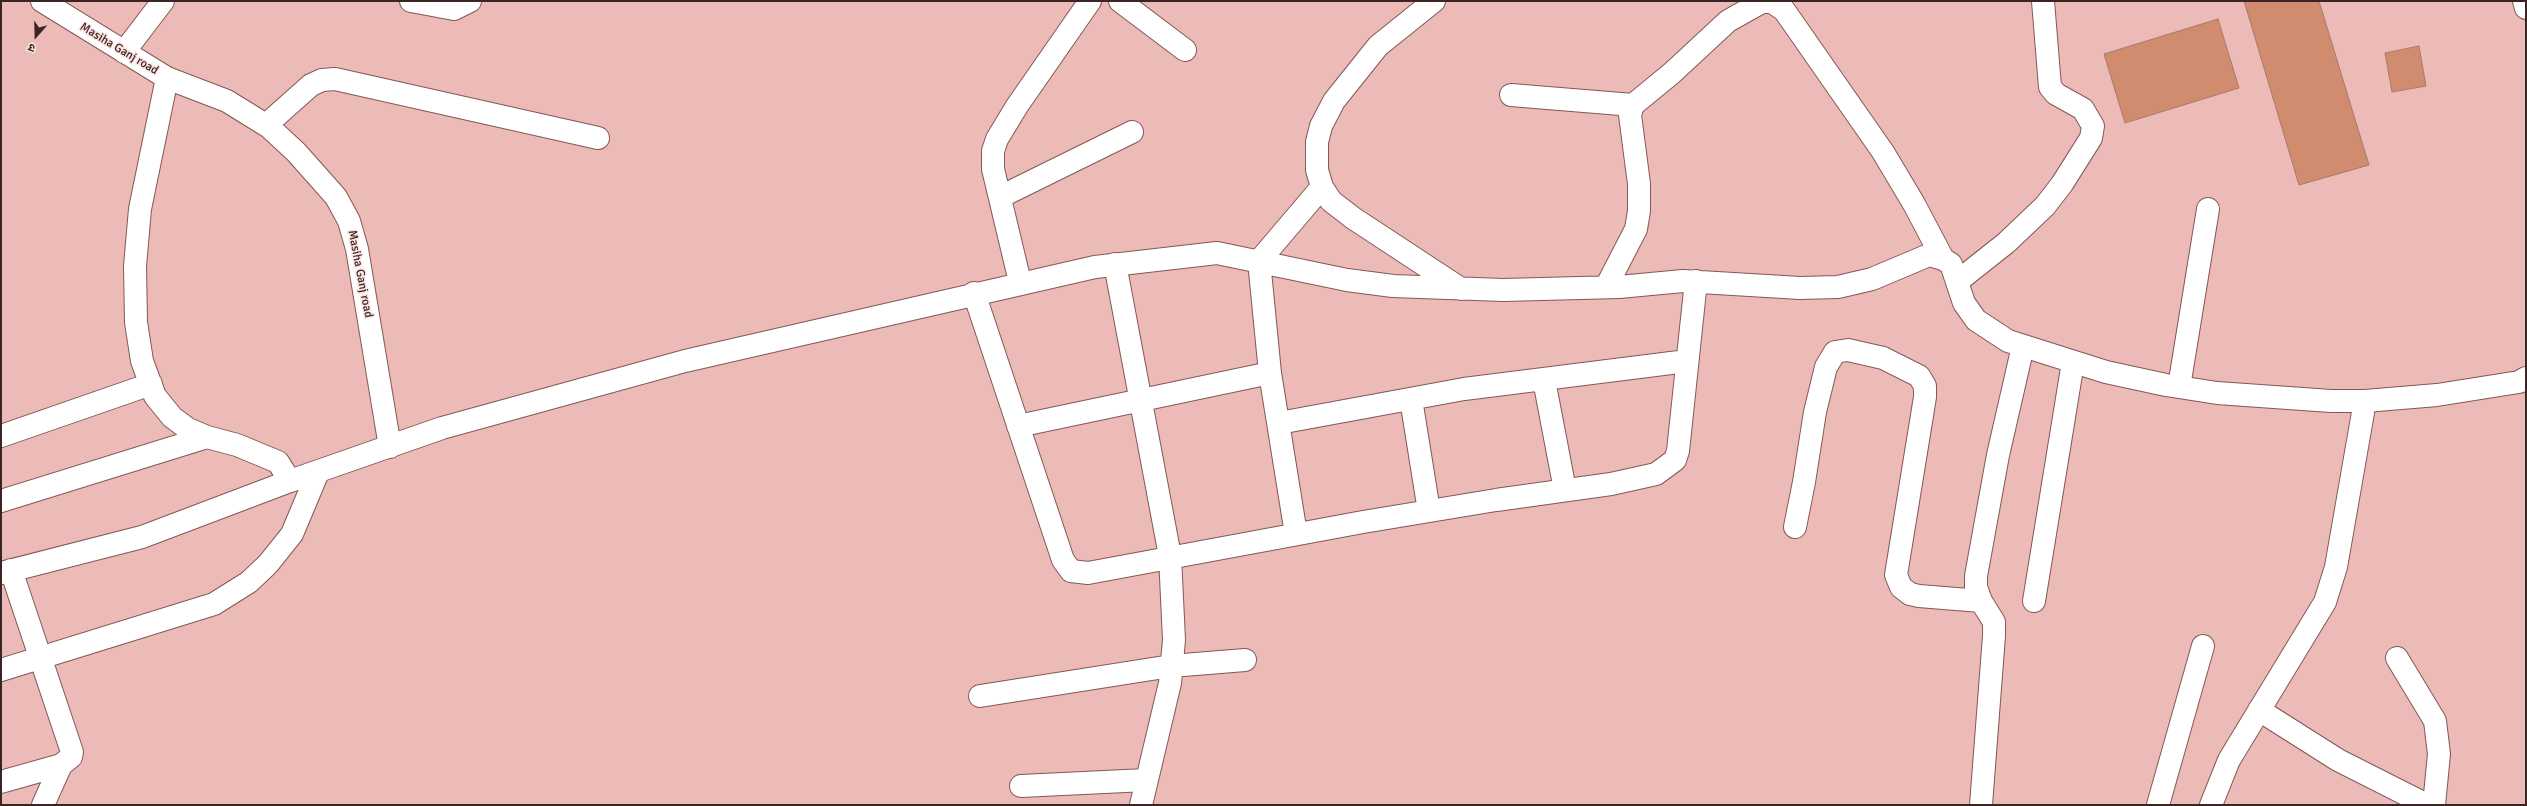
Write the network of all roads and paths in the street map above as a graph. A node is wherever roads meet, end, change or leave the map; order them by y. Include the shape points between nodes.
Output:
1 (42, 1) edge
2 (163, 1) edge
3 (411, 1) edge
4 (470, 1) edge
5 (1090, 1) edge
6 (1120, 1) edge
7 (1434, 1) edge
8 (2043, 1) edge
9 (2524, 1) edge
10 (2526, 8) edge
11 (1185, 50) dead end
12 (124, 52) junction
13 (167, 78) junction
14 (1511, 95) dead end
15 (1633, 105) junction
16 (266, 125) junction
17 (1132, 132) dead end
18 (598, 138) dead end
19 (1322, 187) junction
20 (1000, 196) junction
21 (2208, 209) dead end
22 (1943, 259) junction
23 (1259, 260) junction
24 (1114, 264) junction
25 (1696, 281) junction
26 (1958, 281) junction
27 (1020, 282) junction
28 (1606, 287) junction
29 (1461, 288) junction
30 (974, 293) junction
31 (2023, 346) junction
32 (1687, 361) junction
33 (2073, 362) junction
34 (1270, 374) junction
35 (2526, 378) edge
36 (1544, 380) junction
37 (151, 384) junction
38 (2179, 388) junction
39 (1411, 399) junction
40 (1140, 401) junction
41 (2364, 401) junction
42 (1279, 423) junction
43 (1018, 426) junction
44 (1, 436) edge
45 (207, 437) junction
46 (390, 446) junction
47 (318, 472) junction
48 (290, 481) junction
49 (1565, 490) junction
50 (1, 501) edge
51 (1429, 511) junction
52 (1795, 527) dead end
53 (1296, 534) junction
54 (1170, 556) junction
55 (6, 572) edge
56 (2034, 600) dead end
57 (1981, 601) junction
58 (2203, 646) dead end
59 (40, 658) junction
60 (2397, 658) dead end
61 (1245, 660) dead end
62 (1171, 666) junction
63 (1, 670) edge
64 (980, 696) dead end
65 (2259, 710) junction
66 (61, 765) junction
67 (1146, 780) junction
68 (1, 782) edge
69 (1021, 786) dead end
70 (43, 805) edge
71 (1141, 805) edge
72 (1980, 805) edge
73 (2158, 805) edge
74 (2211, 805) edge
75 (2427, 805) edge
76 (2434, 805) edge

1 - 12 street, Masiha Ganj road
2 - 12 street
3 - 4 street via 454,9
5 - 20 street via 997,139 993,152 993,169
6 - 11 street
7 - 19 street via 1378,46 1334,101 1321,126 1317,142 1317,170
8 - 26 street via 2050,87 2056,94 2083,108 2093,126 2090,138 2062,184 2045,206
9 - 10 street
12 - 13 street, Masiha Ganj road
13 - 16 street, Masiha Ganj road via 227,101
13 - 37 street via 140,209 135,266 136,322 142,361
14 - 15 street
15 - 22 street via 1728,21 1762,2 1778,4 1883,152
15 - 28 street via 1630,115 1640,211 1636,229
16 - 18 street via 311,85 335,78
16 - 46 street, Masiha Ganj road via 296,152 336,197 349,221 358,249
17 - 20 street
19 - 23 street
19 - 29 street via 1331,201 1353,218
20 - 27 street
21 - 38 street
22 - 25 street via 1930,256 1872,279 1838,286 1800,288
22 - 26 street via 1951,264
23 - 24 street via 1216,253
23 - 29 street via 1347,280 1393,286
23 - 34 street
24 - 27 street
24 - 40 street
25 - 28 street
25 - 32 street
26 - 31 street via 1964,303 1976,320 2008,341
27 - 30 street
28 - 29 street
30 - 43 street
30 - 46 street via 685,361 442,428
31 - 33 street
31 - 57 street via 1981,542 1976,576 1976,588
32 - 36 street
32 - 49 street via 1675,460 1656,474 1611,484
33 - 38 street
33 - 56 street
34 - 40 street
34 - 42 street
35 - 41 street via 2519,382 2438,395
36 - 39 street via 1464,389
36 - 49 street
37 - 44 street
37 - 45 street via 155,396 172,418 188,429
38 - 41 street via 2217,393
39 - 42 street
39 - 51 street
40 - 43 street
40 - 54 street
41 - 65 street via 2336,568 2325,602
42 - 53 street
43 - 54 street via 1063,560 1071,571 1088,573
45 - 48 street via 237,445 278,462
45 - 50 street
46 - 47 street
47 - 48 street
47 - 59 street via 292,534 268,564 249,582 214,604
48 - 55 street via 142,537
49 - 51 street
51 - 53 street
52 - 57 street via 1815,412 1826,367 1835,352 1848,350 1882,358 1919,376 1925,386 1896,575 1901,588 1910,594 1920,596
53 - 54 street
54 - 62 street via 1174,640
55 - 59 street
57 - 72 street via 1994,622 1994,636
58 - 73 street
59 - 63 street
59 - 66 street via 71,745 71,757
60 - 76 street via 2435,721 2439,754
61 - 62 street
62 - 64 street
62 - 67 street via 1160,731
65 - 74 street via 2229,760
65 - 75 street via 2338,760
66 - 68 street
66 - 70 street
67 - 69 street
67 - 71 street

